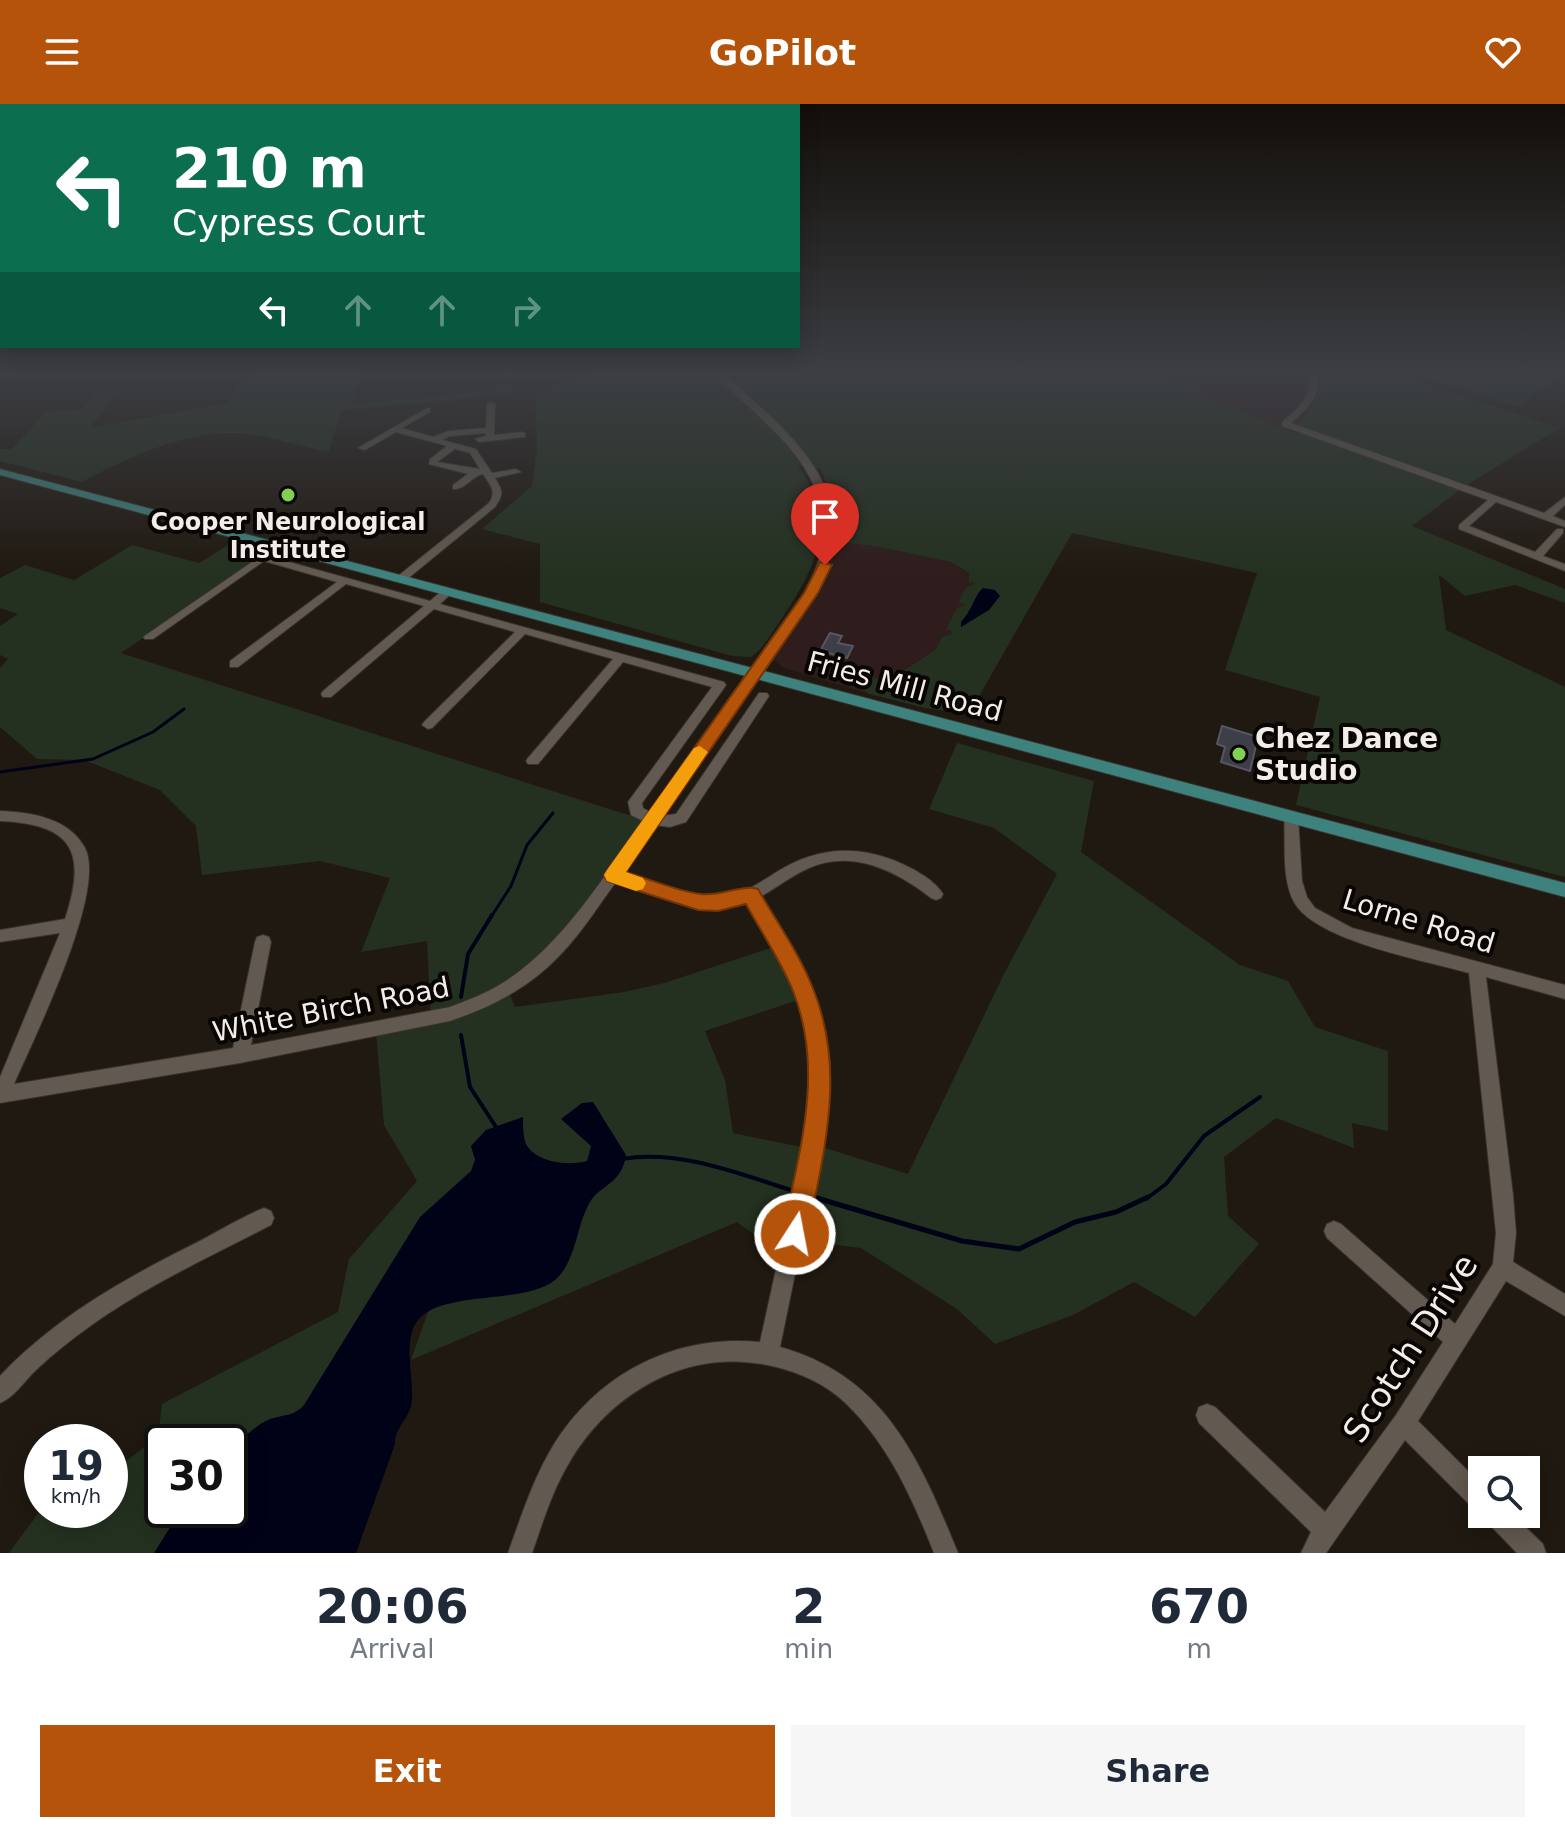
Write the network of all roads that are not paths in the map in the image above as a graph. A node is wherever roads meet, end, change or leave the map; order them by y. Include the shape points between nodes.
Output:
1 (377, 440) edge
2 (438, 440) edge
3 (783, 440) edge
4 (1329, 440) edge
5 (455, 445) junction
6 (362, 448) dead end
7 (0, 472) edge
8 (516, 472) dead end
9 (475, 473) junction
10 (488, 473) junction
11 (456, 487) dead end
12 (1494, 499) junction
13 (1565, 501) edge
14 (1546, 517) junction
15 (1563, 528) edge
16 (281, 545) junction
17 (1536, 557) junction
18 (264, 558) junction
19 (1565, 568) edge
20 (402, 578) junction
21 (344, 581) junction
22 (448, 591) junction
23 (431, 604) junction
24 (523, 630) junction
25 (149, 637) dead end
26 (621, 657) junction
27 (234, 664) dead end
28 (755, 673) junction
29 (327, 694) dead end
30 (763, 696) dead end
31 (699, 714) junction
32 (721, 721) junction
33 (428, 725) dead end
34 (742, 727) junction
35 (533, 761) dead end
36 (0, 816) edge
37 (1291, 816) junction
38 (653, 819) junction
39 (613, 875) junction
40 (1565, 890) edge
41 (936, 894) dead end
42 (751, 895) junction
43 (70, 925) junction
44 (0, 936) edge
45 (263, 942) dead end
46 (1477, 969) junction
47 (1565, 992) edge
48 (240, 1055) junction
49 (1, 1095) edge
50 (264, 1218) dead end
51 (1334, 1231) dead end
52 (1503, 1267) junction
53 (1565, 1306) edge
54 (1457, 1340) junction
55 (768, 1352) junction
56 (0, 1392) edge
57 (1207, 1415) dead end
58 (1404, 1423) junction
59 (1468, 1487) edge
60 (1509, 1528) edge
61 (1326, 1530) junction
62 (520, 1553) edge
63 (946, 1553) edge
64 (1313, 1553) edge
65 (1534, 1553) edge

1 - 6 street
2 - 5 street
3 - 28 street, White Birch Road via 814,471 828,505 831,531 825,565 811,593
4 - 12 street
5 - 9 street via 433,464
5 - 10 street via 476,453
7 - 16 main road, Fries Mill Road
8 - 10 street
9 - 10 street
9 - 11 street
10 - 20 street via 498,490 492,505
12 - 14 street
12 - 17 street via 1462,527
13 - 14 street
14 - 15 street
15 - 17 street
16 - 18 street
16 - 20 main road, Fries Mill Road
17 - 19 street
18 - 21 street
18 - 25 street
20 - 22 main road, Fries Mill Road
21 - 23 street
21 - 27 street
22 - 23 street
22 - 28 main road, Fries Mill Road
23 - 24 street
23 - 29 street
24 - 26 street
24 - 33 street
26 - 31 street via 720,685
26 - 35 street
28 - 32 street, White Birch Road
28 - 37 main road, Fries Mill Road
30 - 34 street
31 - 32 street
31 - 38 street via 635,802 636,811
32 - 34 street
32 - 38 street, White Birch Road
34 - 38 street via 681,818 666,823
36 - 43 street via 39,820 75,842 84,880
37 - 40 main road, Fries Mill Road
37 - 46 street, Lorne Road via 1295,881 1310,912 1348,933
38 - 39 street, White Birch Road
39 - 42 street via 698,902
39 - 48 street, White Birch Road via 554,951 482,1003 414,1022
41 - 42 street via 889,864 836,855 809,861
42 - 55 street via 802,986 817,1036 821,1096
43 - 44 street
43 - 49 street
45 - 48 street
46 - 47 street, Lorne Road
46 - 52 street, Scotch Drive via 1503,1195
48 - 49 street, White Birch Road
50 - 56 street via 70,1325
51 - 54 street
52 - 53 street
52 - 54 street, Scotch Drive
54 - 58 street, Scotch Drive
55 - 62 street via 720,1349 684,1357 649,1370 613,1395 568,1445
55 - 63 street via 820,1372 862,1405 910,1475
57 - 61 street
58 - 59 street
58 - 61 street, Scotch Drive
60 - 65 street
61 - 64 street, Scotch Drive

